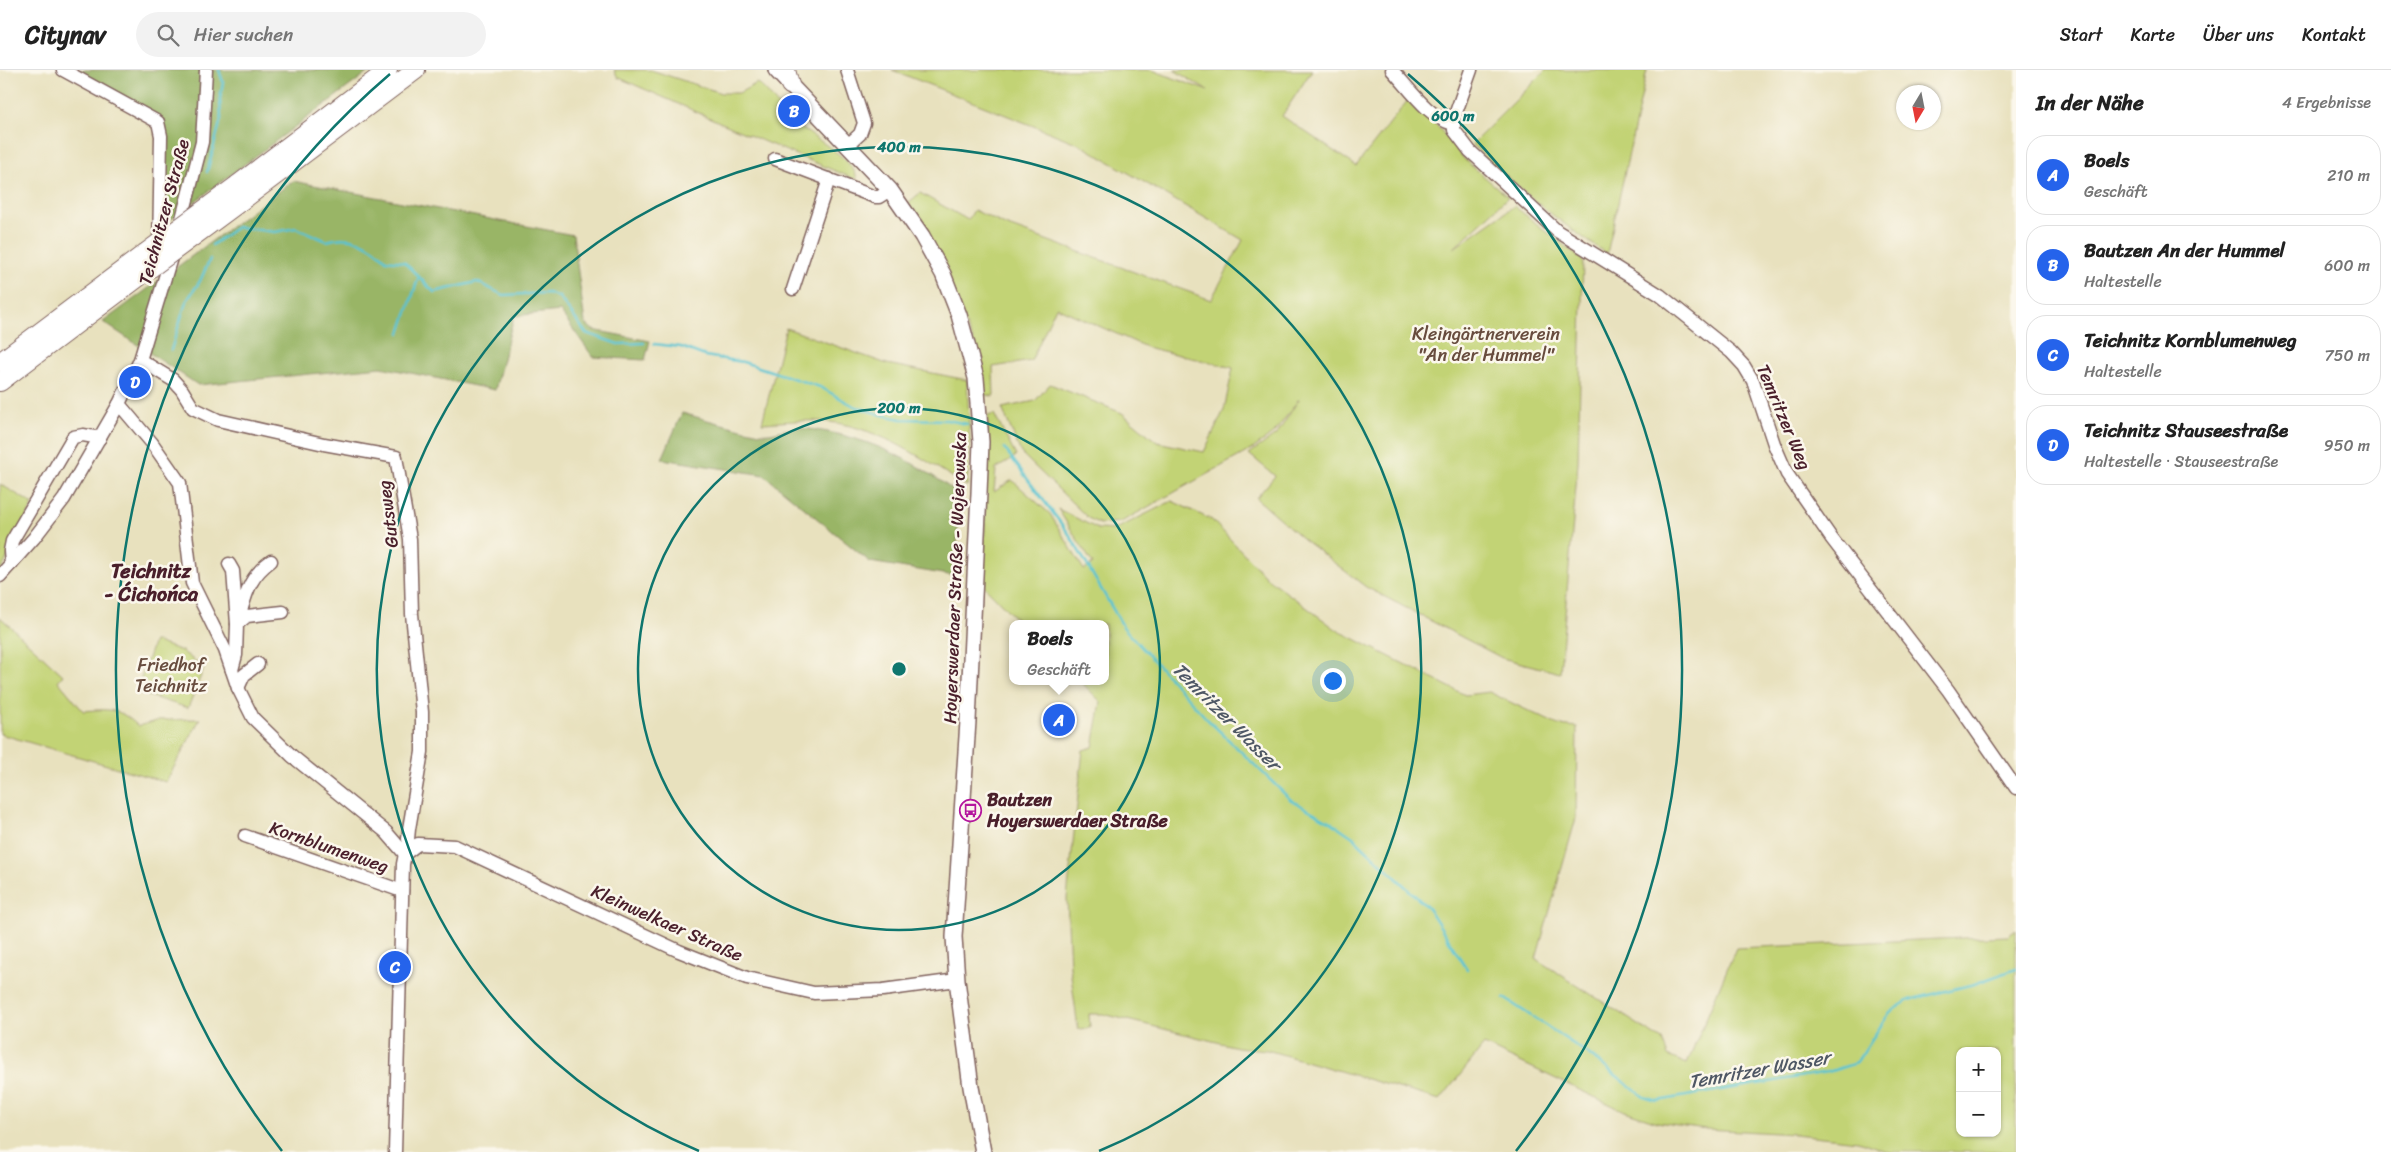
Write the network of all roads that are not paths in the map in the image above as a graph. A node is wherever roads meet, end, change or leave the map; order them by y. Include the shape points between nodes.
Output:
1 (63, 70) edge
2 (388, 70) edge
3 (416, 70) edge
4 (776, 70) edge
5 (847, 70) edge
6 (1392, 70) edge
7 (1471, 70) edge
8 (206, 75) edge
9 (788, 77) edge
10 (1453, 124) junction
11 (848, 145) junction
12 (775, 159) dead end
13 (829, 179) junction
14 (890, 190) junction
15 (242, 191) junction
16 (150, 259) junction
17 (793, 289) dead end
18 (161, 294) junction
19 (140, 360) junction
20 (0, 362) edge
21 (0, 382) edge
22 (119, 404) junction
23 (100, 438) junction
24 (271, 561) dead end
25 (11, 564) junction
26 (229, 564) dead end
27 (0, 576) edge
28 (234, 578) junction
29 (251, 580) junction
30 (283, 612) dead end
31 (237, 624) junction
32 (258, 664) dead end
33 (232, 670) junction
34 (238, 688) junction
35 (2016, 788) edge
36 (245, 836) dead end
37 (408, 851) junction
38 (402, 891) junction
39 (957, 980) junction
40 (395, 1152) edge
41 (983, 1152) edge

1 - 18 street via 158,122 161,136 158,229
2 - 15 highway
3 - 15 highway
4 - 9 main road, Hoyerswerdaer Straße - Wojerowska
5 - 11 street via 864,123 860,134
6 - 10 street via 1429,109 1445,122
7 - 10 street
8 - 18 street, Teichnitzer Straße via 202,142
9 - 11 main road, Hoyerswerdaer Straße - Wojerowska
10 - 35 street, Temritzer Weg via 1456,134 1483,164 1557,231 1660,295 1744,366 1753,381 1787,474 1832,539 1948,690
11 - 14 main road, Hoyerswerdaer Straße - Wojerowska
12 - 13 street
13 - 14 street via 875,197
13 - 17 street
14 - 39 main road, Hoyerswerdaer Straße - Wojerowska via 922,236 943,274 969,346 979,409 981,442 976,578 954,937
15 - 16 highway, bridge
16 - 20 highway
16 - 21 highway
18 - 19 street, Teichnitzer Straße
19 - 22 street, Teichnitzer Straße
19 - 37 street, Gutsweg via 173,380 193,408 218,420 396,457 410,538 412,614 422,712 422,752
22 - 23 street, Teichnitzer Straße
22 - 33 street via 152,442 180,483 192,583
23 - 25 street, Teichnitzer Straße via 64,499
23 - 25 street via 73,437 12,540
24 - 29 street
25 - 27 street, Teichnitzer Straße
26 - 28 street
28 - 29 street
28 - 31 street
29 - 31 street
30 - 31 street via 247,616
31 - 33 street
32 - 34 street via 244,675
33 - 34 street
34 - 37 street via 253,718 292,756
36 - 38 street, Kornblumenweg
37 - 38 street via 402,864
37 - 39 street, Kleinwelkaer Straße via 418,844 455,846 679,951 747,978 814,993 883,990
38 - 40 street
39 - 41 main road, Hoyerswerdaer Straße - Wojerowska

